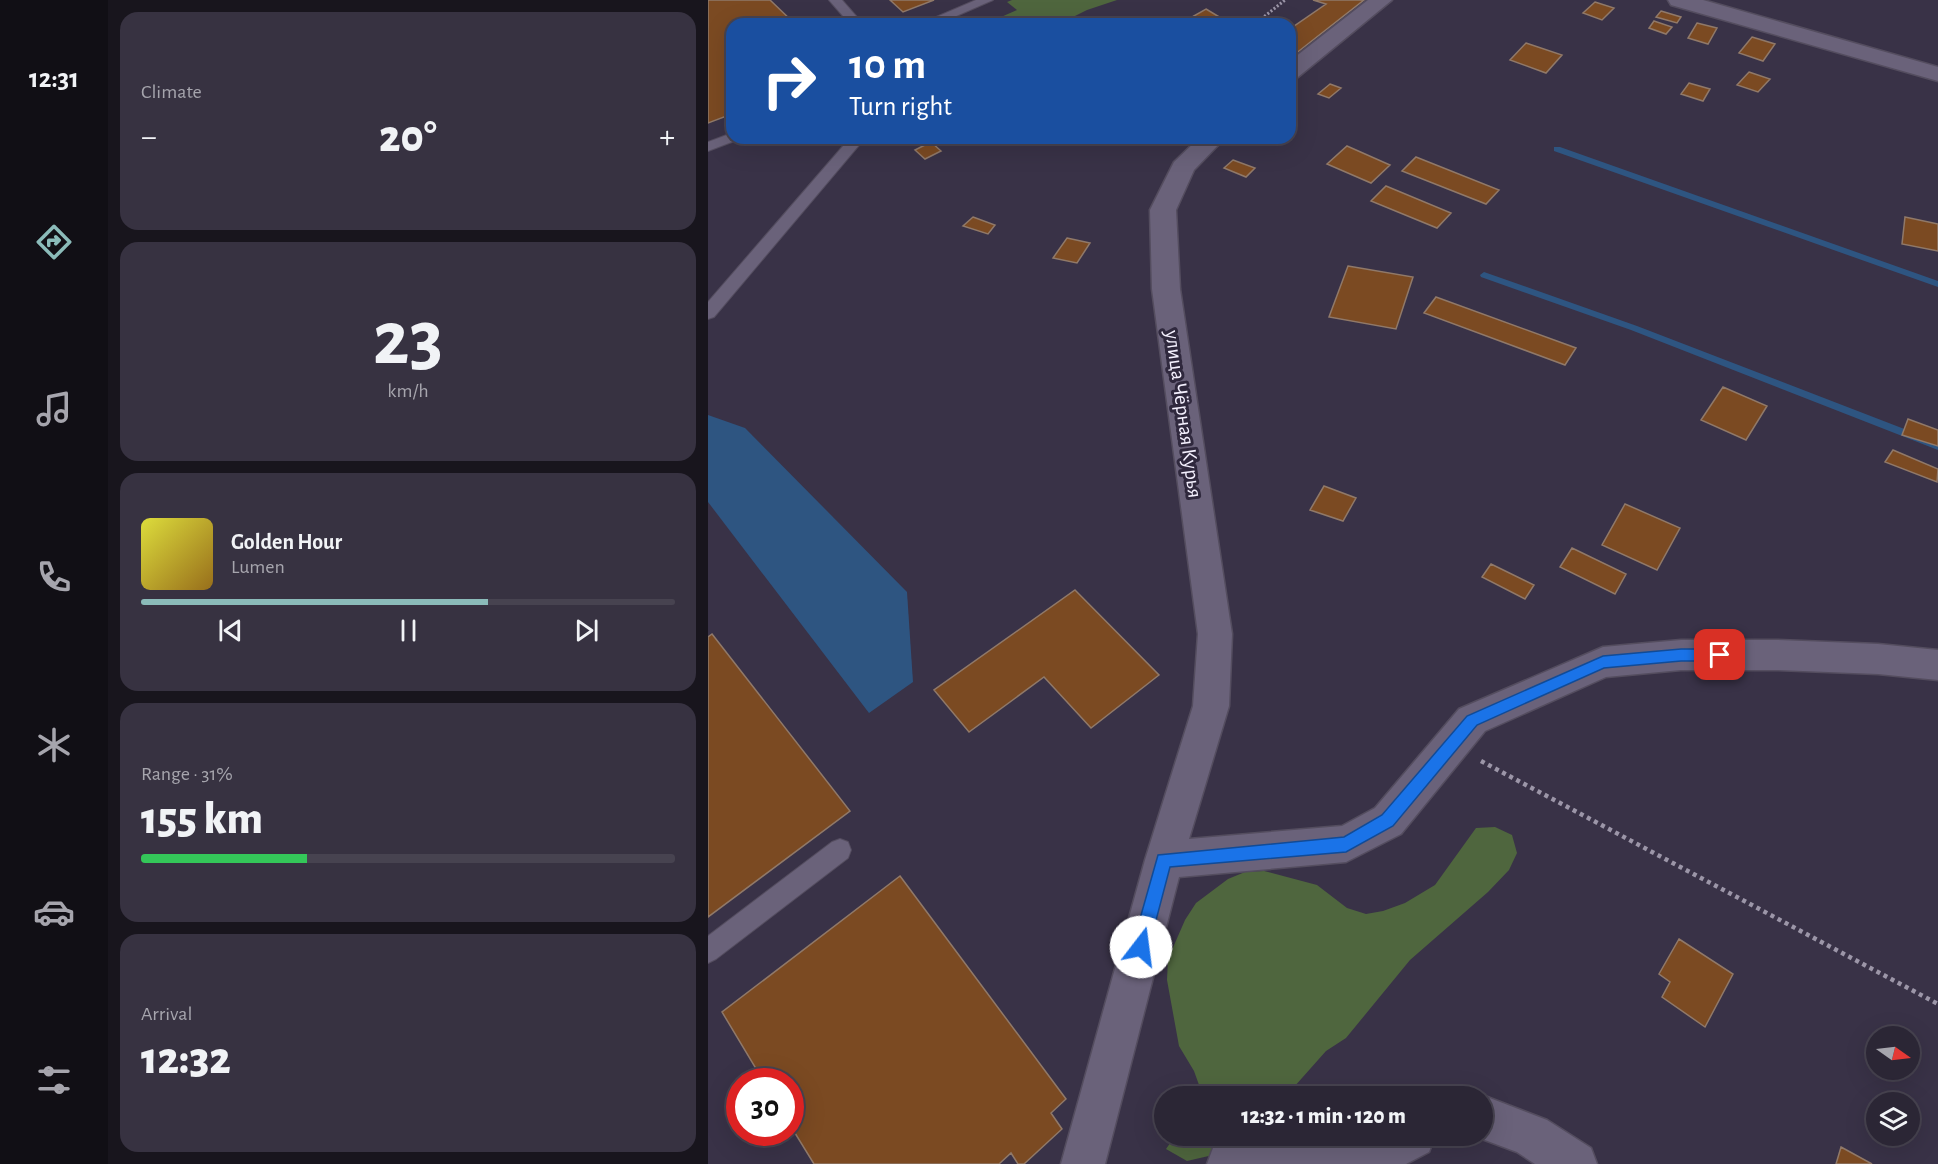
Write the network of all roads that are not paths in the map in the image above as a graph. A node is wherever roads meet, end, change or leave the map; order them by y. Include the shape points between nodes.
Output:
1 (836, 0) edge
2 (987, 0) edge
3 (1381, 0) edge
4 (1679, 0) edge
5 (851, 18) edge
6 (941, 18) edge
7 (1296, 67) edge
8 (1938, 74) edge
9 (726, 140) edge
10 (853, 144) edge
11 (1208, 144) edge
12 (708, 147) edge
13 (708, 313) edge
14 (1938, 665) edge
15 (840, 850) dead end
16 (1164, 860) junction
17 (708, 951) edge
18 (1493, 1122) edge
19 (1274, 1146) edge
20 (1280, 1146) edge
21 (1394, 1146) edge
22 (1083, 1164) edge
23 (1229, 1164) edge
24 (1575, 1164) edge

1 - 5 lane
2 - 6 lane
3 - 7 street
4 - 8 street
9 - 12 lane
10 - 13 lane
11 - 16 street, улица Чёрная Курья via 1183,167 1162,210 1166,290 1215,634 1211,706
14 - 16 street via 1767,655 1681,655 1603,662 1472,720 1388,821 1346,844
15 - 17 lane
16 - 22 street, улица Чёрная Курья
18 - 24 street via 1531,1136
19 - 23 street
20 - 21 street via 1325,1159 1370,1159

